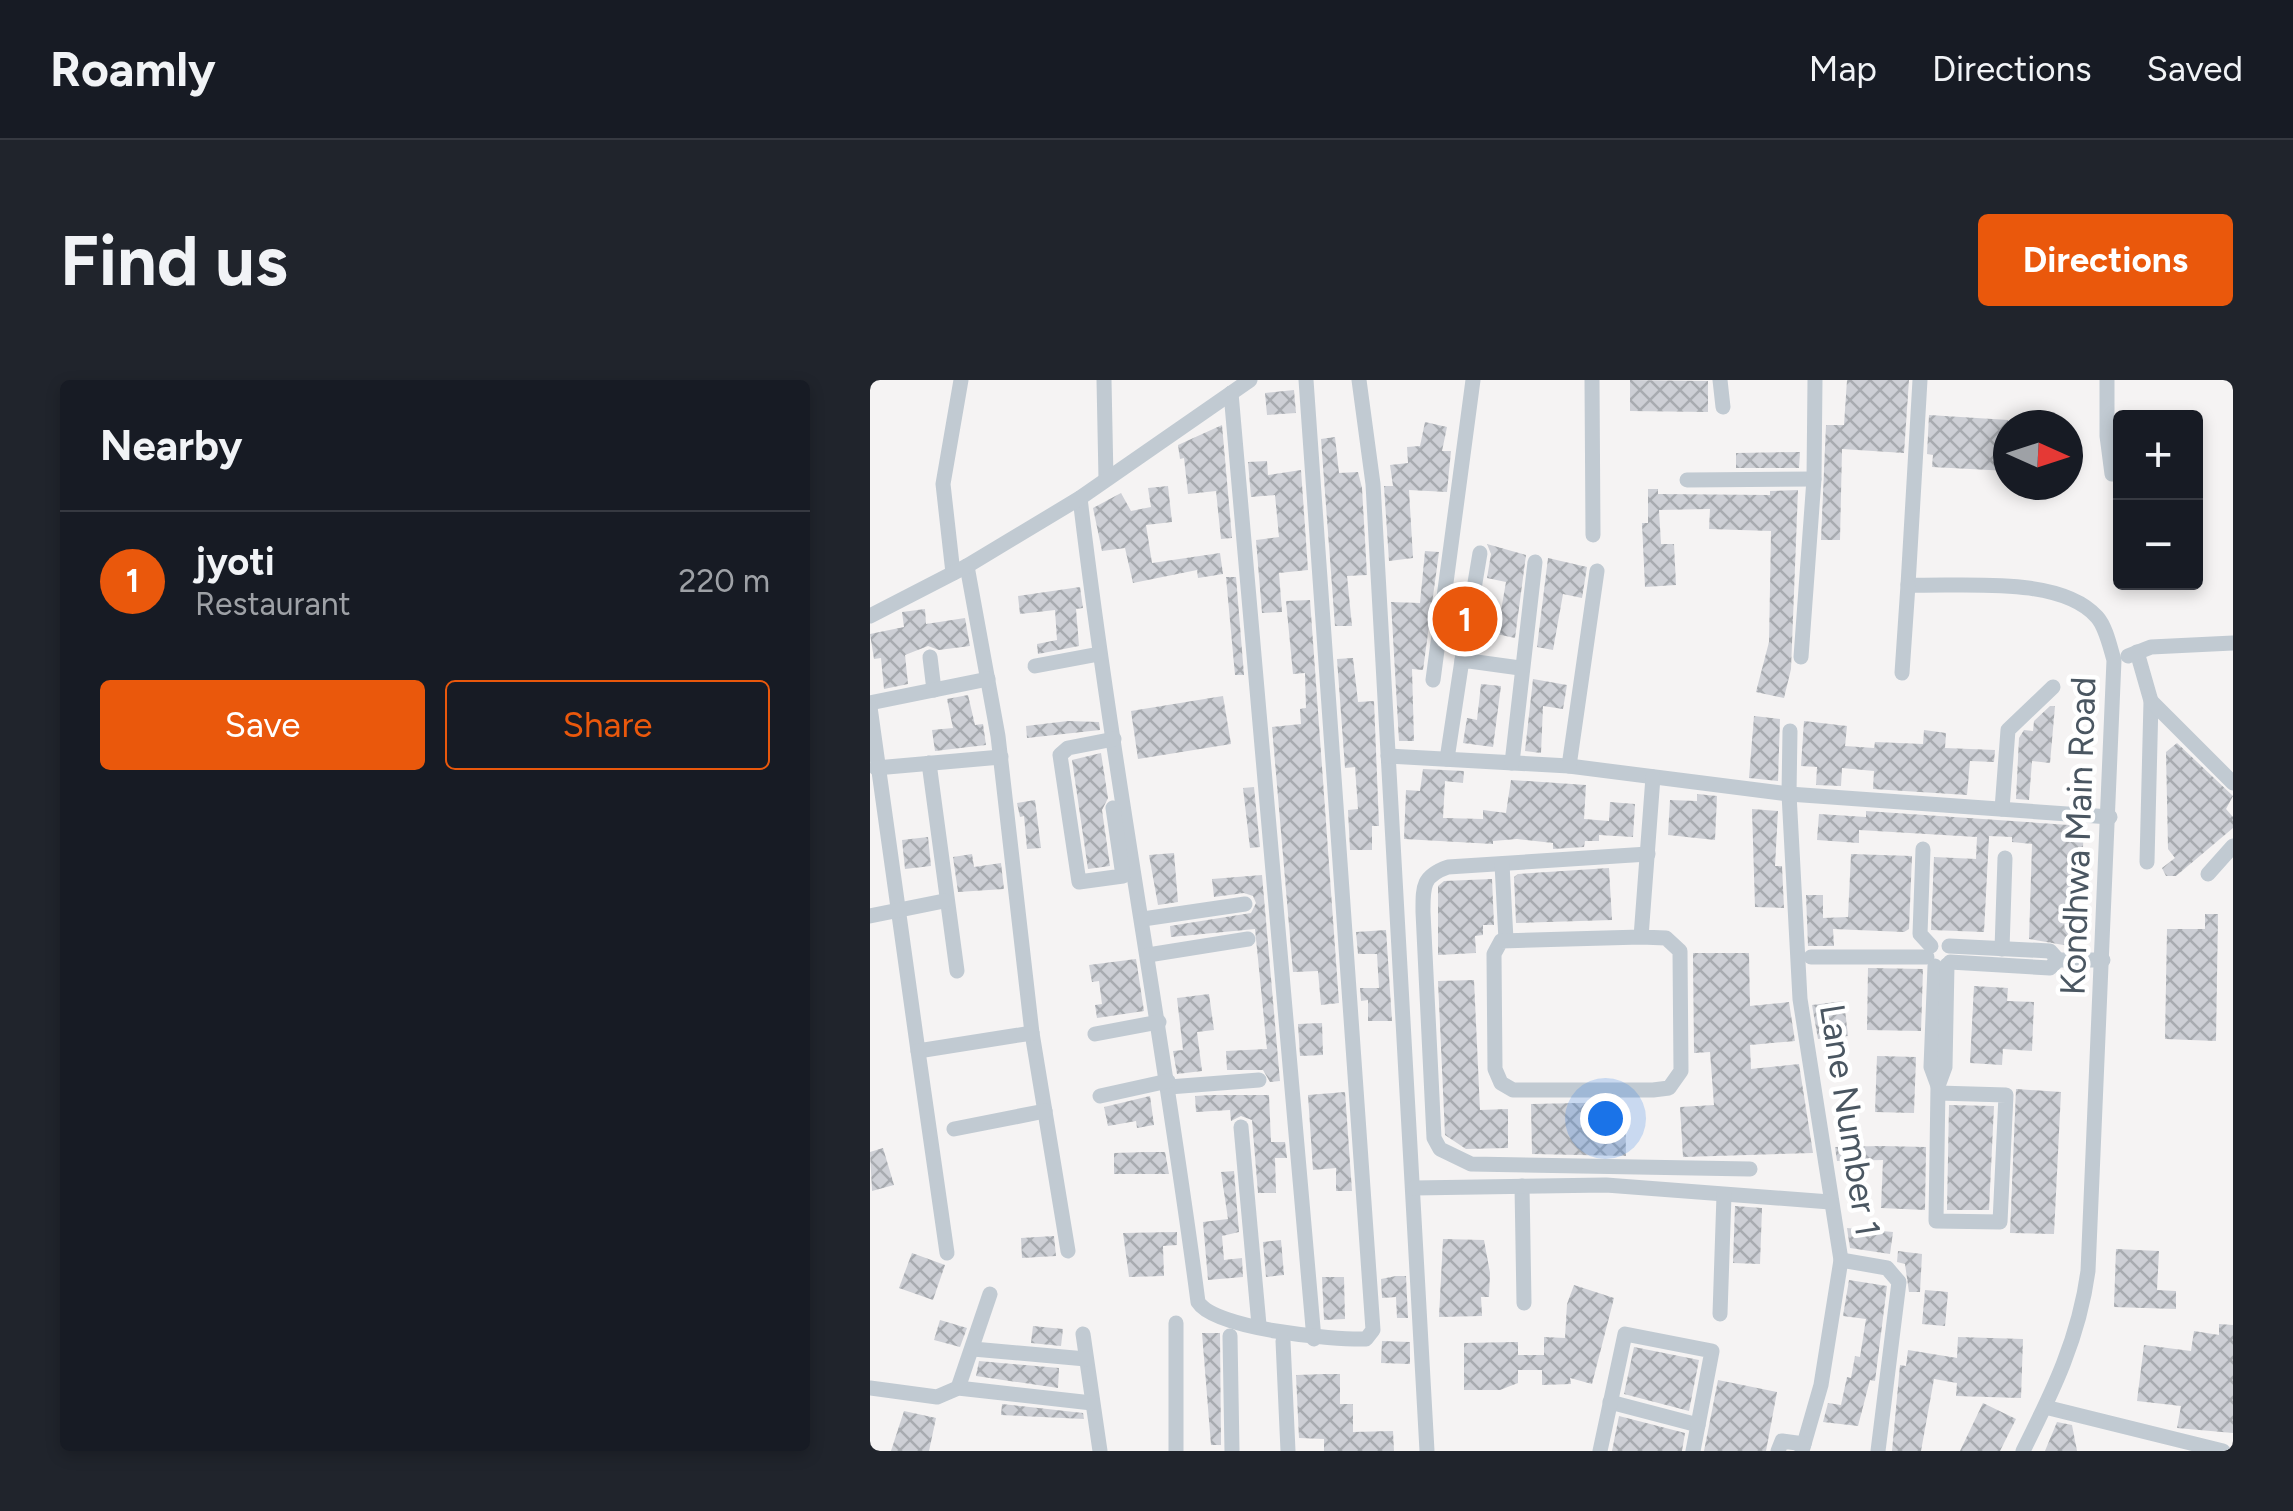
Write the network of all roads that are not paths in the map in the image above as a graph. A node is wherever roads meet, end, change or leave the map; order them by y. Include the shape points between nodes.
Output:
1 (961, 380) edge
2 (1104, 380) edge
3 (1250, 380) edge
4 (1306, 380) edge
5 (1359, 380) edge
6 (1472, 380) edge
7 (1592, 380) edge
8 (1720, 380) edge
9 (1814, 380) edge
10 (1920, 380) edge
11 (2108, 380) edge
12 (1230, 393) junction
13 (1723, 407) dead end
14 (2112, 474) dead end
15 (1814, 479) junction
16 (1106, 480) junction
17 (1687, 480) dead end
18 (1080, 498) junction
19 (1593, 535) dead end
20 (1480, 553) dead end
21 (1535, 562) dead end
22 (960, 569) junction
23 (1597, 571) dead end
24 (1908, 585) junction
25 (870, 616) edge
26 (2233, 644) edge
27 (2136, 652) junction
28 (1099, 654) junction
29 (930, 657) dead end
30 (1801, 657) dead end
31 (1462, 660) junction
32 (2114, 660) junction
33 (1034, 666) dead end
34 (1520, 668) junction
35 (1902, 673) dead end
36 (988, 678) junction
37 (1433, 680) dead end
38 (2053, 687) dead end
39 (934, 690) junction
40 (2151, 701) junction
41 (870, 705) edge
42 (1790, 731) dead end
43 (1114, 739) junction
44 (1388, 756) junction
45 (1001, 757) junction
46 (1447, 760) junction
47 (929, 763) junction
48 (1512, 763) junction
49 (1569, 766) junction
50 (876, 768) junction
51 (1654, 777) junction
52 (2233, 783) edge
53 (1789, 794) junction
54 (1113, 808) dead end
55 (2002, 809) junction
56 (2110, 816) junction
57 (2233, 846) edge
58 (1923, 849) dead end
59 (1648, 854) junction
60 (2005, 858) dead end
61 (2147, 862) dead end
62 (1502, 864) junction
63 (2208, 874) dead end
64 (944, 901) junction
65 (1245, 904) dead end
66 (900, 910) junction
67 (870, 916) edge
68 (1142, 918) junction
69 (1642, 937) junction
70 (1248, 938) dead end
71 (1506, 940) junction
72 (2002, 948) junction
73 (1148, 955) junction
74 (1811, 957) dead end
75 (1940, 957) junction
76 (2058, 960) junction
77 (2103, 960) junction
78 (956, 971) dead end
79 (1159, 1022) junction
80 (1032, 1033) junction
81 (1095, 1034) dead end
82 (918, 1051) junction
83 (1259, 1080) dead end
84 (1169, 1084) junction
85 (1938, 1089) junction
86 (1100, 1096) dead end
87 (1045, 1111) junction
88 (1241, 1128) dead end
89 (954, 1129) dead end
90 (1750, 1169) dead end
91 (1522, 1186) junction
92 (1414, 1188) junction
93 (1724, 1195) junction
94 (1830, 1202) junction
95 (1068, 1251) dead end
96 (948, 1253) dead end
97 (1840, 1260) junction
98 (990, 1294) dead end
99 (1524, 1303) dead end
100 (1720, 1314) dead end
101 (1176, 1323) dead end
102 (1259, 1325) junction
103 (1083, 1334) dead end
104 (1230, 1336) dead end
105 (1314, 1339) junction
106 (1283, 1341) dead end
107 (974, 1349) junction
108 (1086, 1359) junction
109 (870, 1388) edge
110 (958, 1388) junction
111 (1610, 1402) junction
112 (1092, 1403) junction
113 (2045, 1407) junction
114 (1698, 1425) junction
115 (1803, 1448) edge
116 (1100, 1451) edge
117 (1176, 1451) edge
118 (1232, 1451) edge
119 (1288, 1451) edge
120 (1427, 1451) edge
121 (1600, 1451) edge
122 (1692, 1451) edge
123 (1778, 1451) edge
124 (1878, 1451) edge
125 (2023, 1451) edge
126 (2223, 1451) edge

1 - 22 street via 943,484
2 - 16 street
3 - 12 street
4 - 105 street via 1373,1330 1366,1339
5 - 44 street
6 - 37 street
7 - 19 street
8 - 13 street
9 - 15 street
10 - 24 street
11 - 14 street
12 - 16 street
12 - 105 street
15 - 17 street
15 - 30 street
16 - 18 street
18 - 22 street
18 - 28 street
20 - 31 street
21 - 34 street
22 - 25 street
22 - 36 street
23 - 49 street
24 - 32 street, Kondhwa Main Road via 2047,590 2074,597 2100,620
24 - 35 street
26 - 27 street
27 - 32 street
27 - 40 street
28 - 33 street
28 - 43 street
29 - 39 street
31 - 34 street
31 - 46 street
32 - 56 street, Kondhwa Main Road
34 - 48 street
36 - 39 street
36 - 45 street
38 - 55 street via 2008,730
39 - 41 street
40 - 52 street
40 - 61 street
41 - 50 street
42 - 53 street, Lane Number 1
43 - 54 street via 1060,755 1079,882 1122,876
43 - 68 street
44 - 46 street
44 - 92 street
45 - 47 street
45 - 80 street
46 - 48 street
47 - 50 street
47 - 64 street
48 - 49 street
49 - 51 street
50 - 66 street
51 - 53 street
51 - 59 street
53 - 55 street
53 - 94 street, Lane Number 1 via 1800,999
55 - 56 street
56 - 77 street, Kondhwa Main Road
57 - 63 street
58 - 75 street via 1920,934
59 - 62 street
59 - 69 street
60 - 72 street
62 - 71 street
62 - 90 street via 1448,868 1423,883 1434,1138 1440,1149 1471,1164
64 - 66 street
64 - 78 street
65 - 68 street
66 - 67 street
66 - 82 street
68 - 73 street
69 - 71 street
69 - 71 street via 1666,938 1680,952 1681,1071 1670,1088 1513,1090 1501,1083 1494,954
70 - 73 street
72 - 75 street
72 - 76 street via 2050,951
73 - 79 street
74 - 75 street
75 - 76 street via 2050,968
75 - 85 street
76 - 77 street
77 - 113 street, Kondhwa Main Road via 2088,1272 2077,1332
79 - 81 street
79 - 84 street
80 - 82 street
80 - 87 street
82 - 96 street
83 - 84 street
84 - 86 street
84 - 102 street via 1198,1302 1213,1318
85 - 85 street via 1936,1221 2000,1222 2006,1095
87 - 89 street
87 - 95 street
88 - 102 street
91 - 92 street
91 - 93 street via 1606,1184
91 - 99 street
92 - 120 street
93 - 94 street
93 - 100 street
94 - 97 street, Lane Number 1
97 - 115 street, Lane Number 1 via 1821,1385
97 - 124 street via 1887,1268 1899,1282
98 - 107 street
101 - 117 street
102 - 105 street
103 - 108 street
104 - 118 street
106 - 119 street
107 - 108 street
107 - 110 street
108 - 112 street
109 - 110 street via 937,1397
110 - 112 street
111 - 114 street
111 - 114 street via 1625,1334 1712,1351
111 - 121 street
112 - 116 street
113 - 125 street, Kondhwa Main Road
113 - 126 street
114 - 122 street
115 - 123 street via 1782,1441

